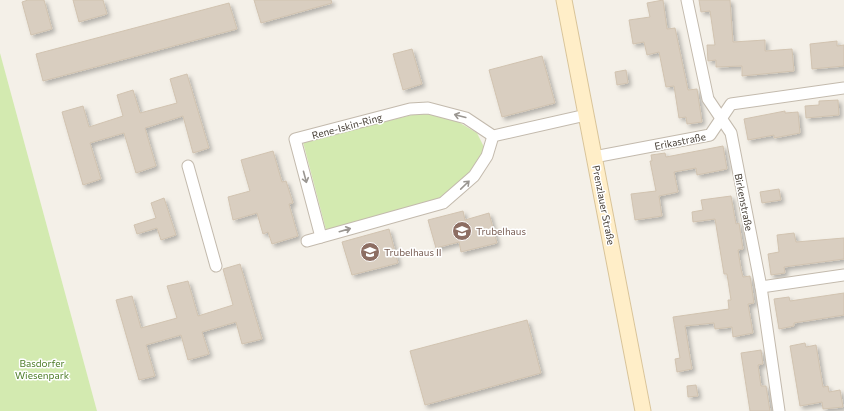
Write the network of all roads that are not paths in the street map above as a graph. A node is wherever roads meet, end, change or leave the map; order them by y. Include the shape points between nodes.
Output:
1 (564, 0) edge
2 (687, 0) edge
3 (844, 88) edge
4 (586, 115) junction
5 (721, 119) junction
6 (493, 136) junction
7 (594, 157) junction
8 (188, 166) dead end
9 (322, 237) junction
10 (307, 241) dead end
11 (216, 266) dead end
12 (844, 275) edge
13 (761, 288) junction
14 (643, 411) edge
15 (779, 411) edge

1 - 4 main road, Prenzlauer Straße
2 - 5 street, Birkenstraße via 708,99
3 - 5 street, Erikastraße via 731,104
4 - 6 street
4 - 7 main road, Prenzlauer Straße
5 - 7 street, Erikastraße via 710,135
5 - 13 street, Birkenstraße via 730,133
9 -> 6 street via 443,203 474,176 487,156
6 -> 9 street, Rene-Iskin-Ring via 466,118 428,108 410,109 295,139
7 - 14 main road, Prenzlauer Straße
8 - 11 street
9 - 10 street
12 - 13 street
13 - 15 street, Birkenstraße

